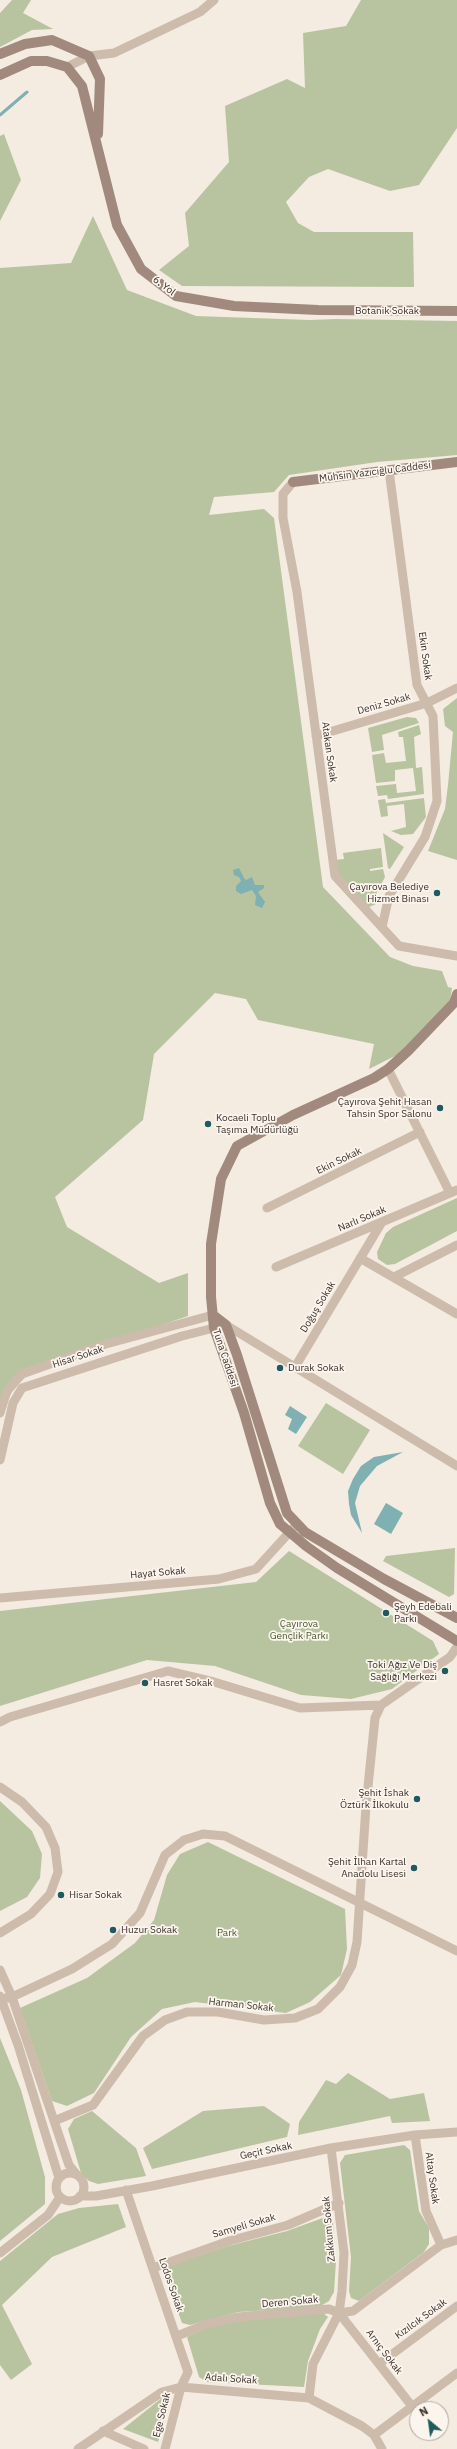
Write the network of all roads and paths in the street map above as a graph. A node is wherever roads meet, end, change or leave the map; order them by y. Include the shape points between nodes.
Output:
1 (214, 0) edge
2 (0, 54) edge
3 (89, 56) junction
4 (67, 67) junction
5 (0, 75) edge
6 (98, 148) junction
7 (318, 310) joint
8 (457, 311) edge
9 (457, 462) edge
10 (389, 470) junction
11 (292, 482) joint
12 (457, 688) edge
13 (427, 703) junction
14 (316, 736) junction
15 (382, 927) junction
16 (457, 956) edge
17 (457, 994) edge
18 (388, 1069) junction
19 (420, 1132) junction
20 (454, 1191) edge
21 (267, 1208) dead end
22 (382, 1222) junction
23 (457, 1245) edge
24 (360, 1258) junction
25 (276, 1267) dead end
26 (394, 1277) junction
27 (457, 1314) edge
28 (213, 1315) junction
29 (226, 1325) junction
30 (214, 1328) junction
31 (295, 1367) junction
32 (0, 1413) edge
33 (0, 1460) edge
34 (457, 1466) edge
35 (297, 1524) junction
36 (289, 1532) junction
37 (0, 1598) edge
38 (457, 1618) edge
39 (457, 1641) edge
40 (457, 1647) edge
41 (381, 1705) junction
42 (0, 1722) edge
43 (0, 1787) edge
44 (359, 1902) junction
45 (0, 1933) edge
46 (457, 1951) edge
47 (0, 1970) edge
48 (12, 1997) junction
49 (1, 1998) edge
50 (54, 2122) junction
51 (457, 2132) edge
52 (415, 2135) junction
53 (331, 2148) junction
54 (77, 2175) junction
55 (59, 2178) junction
56 (126, 2190) junction
57 (80, 2196) junction
58 (60, 2197) junction
59 (339, 2203) junction
60 (457, 2240) edge
61 (441, 2245) junction
62 (0, 2253) edge
63 (153, 2268) junction
64 (457, 2306) edge
65 (339, 2312) junction
66 (177, 2336) junction
67 (379, 2364) junction
68 (457, 2373) edge
69 (181, 2387) junction
70 (309, 2398) junction
71 (417, 2401) edge
72 (409, 2402) edge
73 (409, 2407) edge
74 (103, 2431) junction
75 (374, 2435) junction
76 (78, 2449) edge
77 (144, 2449) edge
78 (165, 2449) edge
79 (382, 2449) edge

1 - 3 street via 200,12 114,53
2 - 3 street via 25,44 52,40
3 - 4 street
3 - 6 street via 100,79
4 - 5 street via 47,61 31,61
4 - 6 street via 82,86
6 - 7 street, 6. Yol via 117,225 141,269 176,296 234,306
7 - 8 street, Botanik Sokak
9 - 10 street, Muhsin Yazıcığlu Caddesi
10 - 11 street, Muhsin Yazıcığlu Caddesi
10 - 13 street, Ekin Sokak via 417,685
11 - 14 street, Atakan Sokak via 283,494 283,518 297,592
12 - 13 street, Deniz Sokak
13 - 14 street, Deniz Sokak
13 - 15 street, Ekin Sokak via 433,716 437,801 425,837 389,896
14 - 15 street, Atakan Sokak via 335,876
15 - 16 street, Atakan Sokak via 399,946
17 - 18 street via 454,1003
18 - 19 street
18 - 28 street via 293,1115 237,1146 221,1179 211,1244
19 - 20 street
19 - 21 street, Ekin Sokak
20 - 22 street, Narlı Sokak
22 - 24 street, Doğuş Sokak
22 - 25 street, Narlı Sokak
23 - 26 street
24 - 26 street
24 - 31 street, Doğuş Sokak
26 - 27 street
28 - 29 street, Tuna Caddesi
28 - 30 street, Tuna Caddesi
28 - 32 street, Hisar Sokak via 106,1344 22,1374 7,1391
29 - 30 street
29 - 31 street
29 - 35 street, Tuna Caddesi via 287,1513
30 - 33 street, Hisar Sokak via 167,1340 22,1388 13,1403
30 - 36 street, Tuna Caddesi via 244,1413 270,1503 280,1524
31 - 34 street
35 - 36 street, Hayat Sokak
35 - 38 street, Tuna Caddesi via 305,1532 378,1575
36 - 37 street, Hayat Sokak via 256,1569 219,1579
36 - 39 street, Tuna Caddesi via 337,1568
40 - 41 street via 450,1657
41 - 42 street via 300,1708 168,1671
41 - 44 street, Harman Sokak via 375,1718
43 - 45 street via 22,1802 46,1828 55,1848 58,1872 50,1894 31,1914
44 - 46 street
44 - 48 street via 225,1836 203,1834 184,1840 166,1855 140,1913 112,1944 72,1969
44 - 50 street, Harman Sokak via 357,1942 352,1965 340,1987 318,2009 295,2018 264,2020 218,2012 187,2012 165,2020 143,2036 93,2105
47 - 48 street
48 - 49 street
48 - 50 street
49 - 55 street
50 - 54 street via 69,2165
51 - 52 street, Geçit Sokak
52 - 53 street, Geçit Sokak
52 - 61 street, Altay Sokak via 426,2211
53 - 56 street, Geçit Sokak
53 - 59 street, Zakkum Sokak
54 - 55 street via 69,2173
54 - 57 street via 83,2183
55 - 58 street via 56,2189
56 - 57 street, Geçit Sokak via 96,2196
56 - 63 street, Lodos Sokak
57 - 58 street via 72,2201
58 - 62 street via 48,2215
59 - 63 street, Samyeli Sokak via 288,2225 229,2241
59 - 65 street, Zakkum Sokak via 344,2253
60 - 61 street, Deren Sokak
61 - 65 street, Deren Sokak via 352,2311
63 - 66 street, Lodos Sokak
64 - 67 street, Kızılcık Sokak
65 - 66 street, Deren Sokak via 328,2309 238,2317 207,2324
65 - 67 street, Arnıç Sokak
65 - 70 street, Zakkum Sokak via 313,2364
66 - 69 street, Lodos Sokak via 188,2372
67 - 72 street, Arnıç Sokak
68 - 71 street
69 - 70 street, Adalı Sokak
69 - 74 street, Adalı Sokak via 162,2392
69 - 78 street, Ege Sokak
70 - 75 street, Adalı Sokak
73 - 75 street
74 - 76 street, Adalı Sokak
74 - 77 street, Ege Sokak
75 - 79 street, Adalı Sokak

